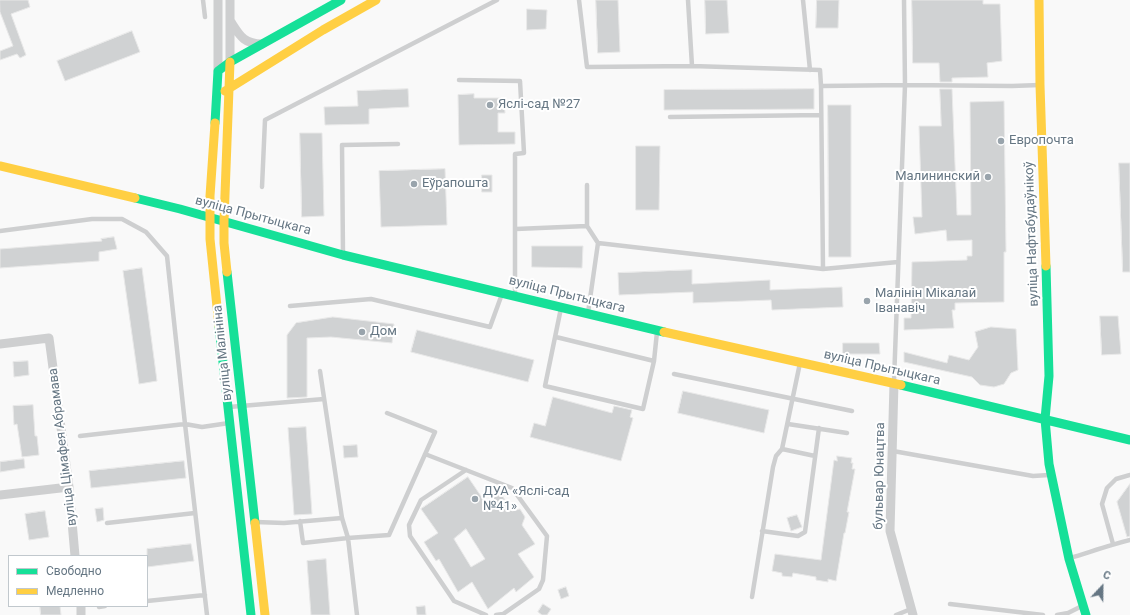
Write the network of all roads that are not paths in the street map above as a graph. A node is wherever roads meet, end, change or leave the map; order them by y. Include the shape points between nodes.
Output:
1 (203, 0) edge
2 (218, 0) edge
3 (230, 0) edge
4 (341, 0) edge
5 (376, 0) edge
6 (497, 0) edge
7 (579, 0) edge
8 (688, 0) edge
9 (803, 0) edge
10 (904, 0) edge
11 (1039, 0) edge
12 (205, 17) dead end
13 (230, 22) junction
14 (263, 44) junction
15 (230, 62) junction
16 (692, 66) junction
17 (810, 70) junction
18 (218, 71) junction
19 (459, 80) dead end
20 (905, 85) junction
21 (1040, 85) junction
22 (821, 86) junction
23 (230, 88) junction
24 (216, 96) junction
25 (821, 115) junction
26 (670, 117) dead end
27 (398, 144) dead end
28 (0, 166) edge
29 (587, 185) dead end
30 (262, 187) dead end
31 (210, 218) junction
32 (224, 221) junction
33 (587, 226) junction
34 (516, 229) junction
35 (0, 231) edge
36 (598, 243) junction
37 (343, 255) junction
38 (898, 262) junction
39 (823, 269) junction
40 (502, 293) junction
41 (515, 296) junction
42 (290, 306) dead end
43 (561, 306) junction
44 (588, 313) junction
45 (657, 331) junction
46 (556, 337) junction
47 (0, 344) edge
48 (654, 361) junction
49 (800, 363) junction
50 (320, 371) dead end
51 (674, 374) dead end
52 (894, 383) junction
53 (324, 399) junction
54 (793, 399) junction
55 (241, 406) junction
56 (227, 407) junction
57 (852, 411) dead end
58 (387, 413) dead end
59 (1045, 419) junction
60 (229, 423) junction
61 (185, 424) junction
62 (788, 424) junction
63 (819, 428) junction
64 (847, 433) dead end
65 (80, 436) dead end
66 (1130, 440) edge
67 (782, 449) junction
68 (893, 451) junction
69 (425, 454) junction
70 (815, 456) junction
71 (466, 470) junction
72 (1051, 475) junction
73 (1130, 475) edge
74 (68, 487) junction
75 (0, 494) edge
76 (195, 513) junction
77 (342, 518) junction
78 (300, 521) junction
79 (254, 522) junction
80 (107, 523) dead end
81 (762, 531) junction
82 (348, 538) junction
83 (1130, 540) edge
84 (1113, 544) junction
85 (76, 555) edge
86 (1069, 559) junction
87 (205, 595) junction
88 (752, 597) dead end
89 (148, 601) edge
90 (950, 604) dead end
91 (1084, 606) junction
92 (912, 612) edge
93 (207, 615) edge
94 (251, 615) edge
95 (265, 615) edge
96 (357, 615) edge
97 (486, 615) edge
98 (496, 615) edge
99 (896, 615) edge
100 (1043, 615) edge
101 (1057, 615) edge
102 (1086, 615) edge

1 - 12 lane
2 - 18 street
3 - 13 street
4 - 14 main road
5 - 23 main road
6 - 30 lane via 265,120
7 - 16 lane via 587,68
8 - 16 lane
9 - 17 lane
10 - 20 lane
11 - 21 main road, вуліца Нафтабудаўнікоў
13 - 14 street via 245,40 253,44
13 - 15 street
14 - 15 main road
15 - 18 main road
15 - 23 main road, вуліца Малініна
16 - 17 lane
17 - 22 lane via 820,70
18 - 24 main road, вуліца Малініна
19 - 34 lane via 520,82 524,153 516,154
20 - 21 lane
20 - 22 lane
20 - 38 lane
21 - 59 main road, вуліца Нафтабудаўнікоў via 1049,376
22 - 25 lane
23 - 24 main road
23 - 32 main road, вуліца Малініна
24 - 31 main road, вуліца Малініна
25 - 26 lane
25 - 39 lane
27 - 37 lane via 342,145
28 - 31 main road, вуліца Прытыцкага
29 - 33 lane
31 - 32 main road, вуліца Прытыцкага
31 - 56 main road, вуліца Малініна
32 - 37 main road, вуліца Прытыцкага
32 - 55 main road, вуліца Малініна via 224,243
33 - 34 lane
33 - 36 lane
34 - 41 lane
35 - 61 lane via 92,219 122,219 146,232 167,256
36 - 39 lane
36 - 44 lane
37 - 40 main road, вуліца Прытыцкага
38 - 39 lane
38 - 52 lane
40 - 41 main road, вуліца Прытыцкага
40 - 42 lane via 490,327 370,299
41 - 43 main road, вуліца Прытыцкага
43 - 44 main road, вуліца Прытыцкага
43 - 46 lane
44 - 45 main road, вуліца Прытыцкага
45 - 48 lane
45 - 49 main road, вуліца Прытыцкага
46 - 48 lane
46 - 48 lane via 545,386 643,409
47 - 74 street, вуліца Цімафея Абрамава via 49,338
49 - 52 main road, вуліца Прытыцкага
49 - 54 lane
50 - 53 lane
51 - 54 lane
52 - 59 main road, вуліца Прытыцкага
52 - 68 street, бульвар Юнацтва
53 - 55 lane
53 - 77 lane
54 - 57 lane
54 - 62 lane
55 - 56 lane
55 - 79 main road, вуліца Малініна
56 - 60 main road, вуліца Малініна
58 - 69 lane via 435,432
59 - 66 main road, вуліца Прытыцкага
59 - 72 main road
60 - 61 lane via 202,427
60 - 94 main road, вуліца Малініна
61 - 65 lane
61 - 76 lane
62 - 63 lane
62 - 67 lane
63 - 64 lane
63 - 70 lane
67 - 70 lane
67 - 81 lane via 776,456 773,467
68 - 72 lane via 1033,476
68 - 92 street, бульвар Юнацтва via 890,531
69 - 71 lane
69 - 82 lane via 389,535
70 - 81 lane via 805,532 798,536
71 - 97 lane via 421,500 409,525 410,536 454,601
71 - 98 lane via 512,488 548,536 539,589 502,614
72 - 86 main road
73 - 84 lane via 1116,479 1107,488 1102,504
74 - 75 street
74 - 85 street, вуліца Цімафея Абрамава
76 - 80 lane
76 - 87 lane
77 - 78 lane
77 - 82 lane
78 - 79 lane
78 - 82 lane via 303,543
79 - 95 main road, вуліца Малініна
81 - 88 lane
82 - 96 lane
83 - 84 lane
84 - 86 lane
86 - 91 main road
87 - 89 lane
87 - 93 lane
90 - 100 lane
91 - 101 lane
91 - 102 main road
92 - 99 lane

